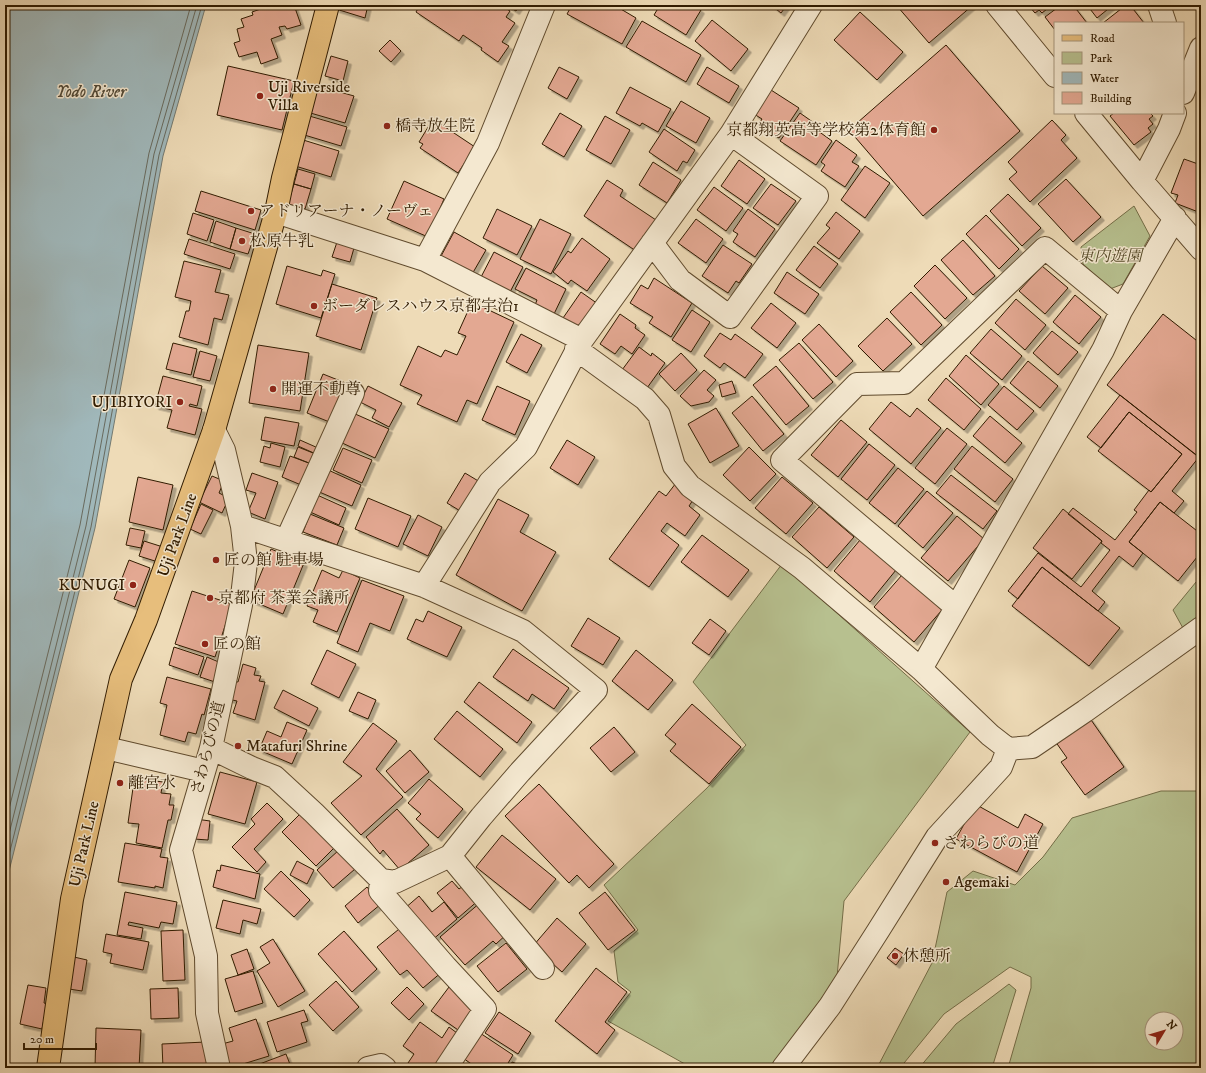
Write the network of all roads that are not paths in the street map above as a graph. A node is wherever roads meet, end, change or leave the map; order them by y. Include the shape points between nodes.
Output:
1 (328, 5) edge
2 (544, 5) edge
3 (811, 5) edge
4 (997, 5) edge
5 (1159, 5) edge
6 (1165, 22) edge
7 (1194, 50) edge
8 (1054, 75) edge
9 (1184, 89) edge
10 (1087, 114) edge
11 (1175, 114) edge
12 (731, 134) junction
13 (1142, 181) junction
14 (276, 212) junction
15 (1175, 218) junction
16 (652, 243) junction
17 (1201, 249) edge
18 (424, 260) junction
19 (1120, 311) junction
20 (579, 344) junction
21 (353, 392) dead end
22 (214, 430) junction
23 (242, 526) junction
24 (286, 540) junction
25 (424, 586) junction
26 (956, 607) junction
27 (1201, 628) edge
28 (921, 670) junction
29 (106, 748) junction
30 (210, 748) junction
31 (1008, 749) junction
32 (204, 772) junction
33 (450, 856) junction
34 (381, 880) junction
35 (543, 968) dead end
36 (48, 1068) edge
37 (219, 1068) edge
38 (368, 1068) edge
39 (385, 1068) edge
40 (446, 1068) edge
41 (783, 1068) edge

1 - 14 main road, Uji Park Line
2 - 18 street via 488,142
3 - 12 street
4 - 8 street
5 - 6 street
7 - 9 street
10 - 13 street
11 - 13 street
12 - 16 street
12 - 16 street via 817,196 730,317 680,280
13 - 15 street
14 - 18 street
14 - 22 main road, Uji Park Line
15 - 17 street
15 - 19 street
16 - 20 street
18 - 20 street
19 - 26 street via 1103,350
19 - 26 street via 1045,248 904,383 857,384 782,460
20 - 25 street via 526,447 490,482
20 - 28 street via 645,399 659,415 674,466 690,486 802,568
21 - 24 street
22 - 23 street, さわらびの道 via 224,450
22 - 29 main road, Uji Park Line via 146,620 121,679
23 - 24 street
23 - 30 street, さわらびの道 via 246,562 241,605
24 - 25 street
25 - 33 street via 523,631 596,690 515,778
26 - 28 street
27 - 31 street via 1032,747
28 - 31 street
29 - 32 street
29 - 36 main road, Uji Park Line via 72,899
30 - 32 street, さわらびの道
30 - 34 street via 275,777
31 - 41 street via 1001,767 937,837 830,1006
32 - 37 street, さわらびの道 via 181,850 206,956 208,1013
33 - 34 street via 395,882
33 - 35 street
34 - 40 street via 380,891 485,1009
38 - 39 street via 381,1065

